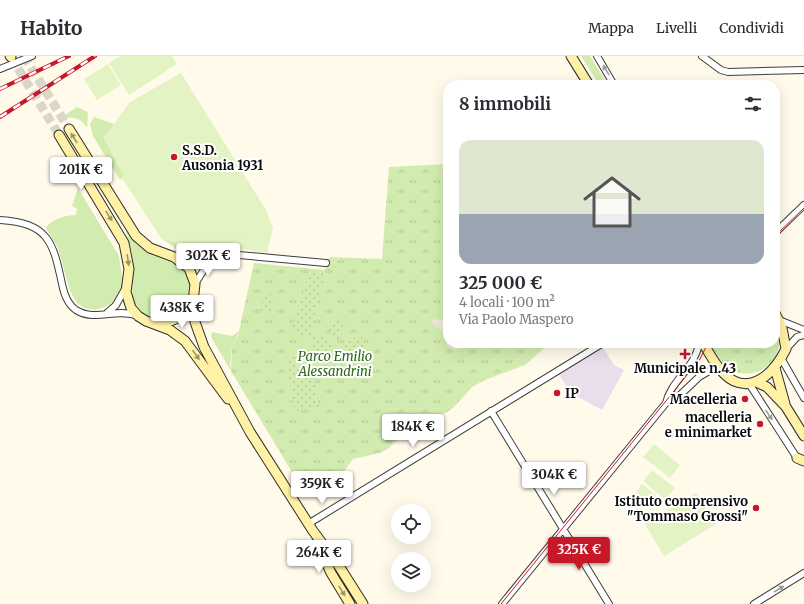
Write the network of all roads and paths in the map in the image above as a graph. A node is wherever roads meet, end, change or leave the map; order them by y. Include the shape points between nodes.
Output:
1 (32, 56) edge
2 (571, 56) edge
3 (597, 56) edge
4 (702, 56) edge
5 (0, 69) edge
6 (804, 70) edge
7 (586, 80) edge
8 (611, 80) edge
9 (69, 129) tunnel mouth
10 (59, 135) tunnel mouth
11 (804, 205) edge
12 (0, 220) edge
13 (780, 228) edge
14 (182, 261) junction
15 (209, 262) junction
16 (326, 263) dead end
17 (127, 284) junction
18 (195, 284) junction
19 (193, 302) junction
20 (107, 314) junction
21 (138, 316) junction
22 (780, 318) edge
23 (155, 323) junction
24 (780, 327) edge
25 (804, 330) edge
26 (804, 335) edge
27 (594, 348) edge
28 (697, 348) edge
29 (706, 348) edge
30 (786, 348) junction
31 (781, 358) junction
32 (718, 366) junction
33 (775, 368) junction
34 (752, 382) junction
35 (804, 398) edge
36 (666, 403) junction
37 (786, 407) junction
38 (491, 411) junction
39 (240, 414) junction
40 (804, 436) edge
41 (801, 459) edge
42 (310, 527) junction
43 (564, 530) junction
44 (804, 573) edge
45 (350, 604) edge
46 (363, 604) edge
47 (502, 604) edge
48 (610, 604) edge
49 (754, 604) edge

1 - 5 street
2 - 7 street
8 -> 3 street
4 - 6 street via 728,72
14 -> 9 street via 156,251 136,236
10 -> 17 street via 124,242 128,262
11 - 13 street
12 - 20 street via 16,221 31,226 49,241 56,256 65,296 72,306 88,315
14 - 15 street via 199,265
14 - 18 street via 189,268
15 - 16 street via 238,255
15 - 18 street
17 - 20 street via 116,306
17 - 21 street via 128,300
18 - 19 street
19 - 23 street via 181,317 173,321
19 - 39 street via 200,339
20 - 21 street via 120,312
21 - 23 street
22 - 25 street
23 -> 39 street via 185,341
24 - 30 street
26 - 30 street via 797,337
27 - 38 street
28 - 36 street via 691,363 668,392
29 - 32 street
30 - 31 street
31 - 33 street
31 - 35 street
32 - 34 street via 734,381
32 - 36 street via 699,377 679,396
33 - 34 street
33 - 37 street
34 - 37 street via 767,387
34 -> 41 street
36 - 43 street
37 - 40 street
38 - 42 street
38 - 43 street
39 - 42 street
42 -> 45 street via 331,573
42 - 46 street via 340,566
43 - 47 street
43 - 48 street
49 -> 44 street

